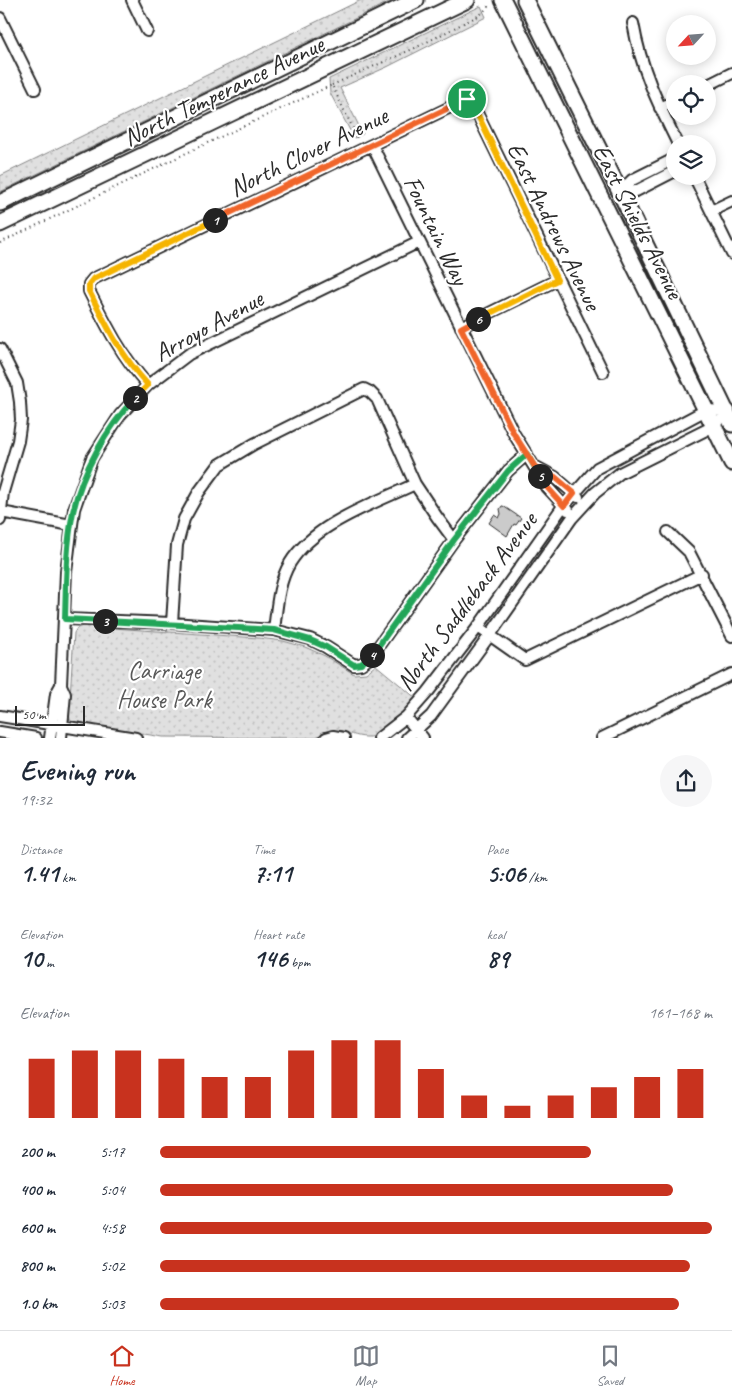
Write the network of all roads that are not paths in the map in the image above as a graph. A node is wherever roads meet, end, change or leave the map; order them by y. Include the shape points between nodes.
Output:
1 (132, 0) edge
2 (416, 0) edge
3 (467, 0) edge
4 (503, 0) edge
5 (525, 0) edge
6 (0, 18) edge
7 (632, 23) dead end
8 (147, 31) dead end
9 (732, 73) edge
10 (716, 81) edge
11 (35, 89) dead end
12 (467, 99) joint
13 (666, 105) edge
14 (660, 108) junction
15 (674, 135) edge
16 (367, 147) junction
17 (666, 163) edge
18 (666, 176) edge
19 (698, 185) edge
20 (620, 192) junction
21 (732, 201) edge
22 (0, 203) edge
23 (711, 211) junction
24 (0, 224) edge
25 (419, 242) junction
26 (732, 254) edge
27 (557, 280) junction
28 (461, 328) junction
29 (0, 349) edge
30 (603, 372) dead end
31 (148, 385) junction
32 (706, 410) junction
33 (730, 415) edge
34 (714, 426) junction
35 (527, 454) junction
36 (732, 463) edge
37 (535, 467) junction
38 (415, 484) junction
39 (574, 493) junction
40 (585, 504) junction
41 (564, 506) junction
42 (575, 515) junction
43 (0, 516) edge
44 (71, 525) junction
45 (668, 532) dead end
46 (454, 540) junction
47 (702, 574) junction
48 (65, 619) junction
49 (172, 623) junction
50 (478, 627) junction
51 (274, 630) junction
52 (490, 635) junction
53 (732, 636) edge
54 (732, 674) edge
55 (0, 716) edge
56 (406, 718) junction
57 (58, 725) junction
58 (0, 732) edge
59 (420, 734) edge
60 (36, 738) edge
61 (50, 738) edge
62 (61, 738) edge
63 (136, 738) edge
64 (326, 738) edge
65 (344, 738) edge
66 (380, 738) edge
67 (407, 738) edge
68 (602, 738) edge

1 - 8 street
2 - 22 main road, North Temperance Avenue
3 - 24 main road, North Temperance Avenue
4 - 32 main road, East Shields Avenue
5 - 20 main road, East Shields Avenue
6 - 11 street
7 - 14 street via 642,64
9 - 10 street
12 - 16 street, North Clover Avenue
12 - 27 street, East Andrews Avenue via 474,107
13 - 14 street
14 - 15 street
16 - 25 street, Fountain Way
16 - 31 street, North Clover Avenue via 93,279 89,291 113,338 128,363
17 - 20 street via 632,180
18 - 20 street via 636,191
19 - 23 street
20 - 33 main road, East Shields Avenue
21 - 23 street
23 - 26 street
25 - 28 street, Fountain Way
25 - 31 street, Arroyo Avenue via 189,354
27 - 28 street
27 - 30 street, East Andrews Avenue
28 - 35 street, Fountain Way
29 - 43 street via 16,383 21,420
31 - 44 street, Arroyo Avenue via 120,414 92,458
32 - 33 street
32 - 34 main road, East Shields Avenue
32 - 39 street, North Saddleback Avenue via 597,468
33 - 34 street, North Saddleback Avenue
34 - 36 main road, East Shields Avenue
34 - 40 street, North Saddleback Avenue via 620,473
35 - 37 street, Fountain Way
35 - 46 street via 508,471
37 - 39 street via 555,477
37 - 41 street, Fountain Way via 546,486
38 - 46 street
38 - 49 street via 377,399 364,389 254,444 219,465 184,519 177,544
38 - 51 street via 328,526 302,547 290,564 280,588
39 - 40 street
39 - 41 street, North Saddleback Avenue
40 - 42 street, North Saddleback Avenue
41 - 42 street, Fountain Way
41 - 50 street, North Saddleback Avenue
42 - 52 street, North Saddleback Avenue
43 - 44 street
44 - 48 street, Arroyo Avenue
45 - 47 street via 689,552
46 - 51 street via 370,658 361,664 354,665 310,640
47 - 52 street via 524,660
47 - 53 street
48 - 49 street
48 - 57 street, Arroyo Avenue via 61,685 56,694
49 - 51 street
50 - 52 street
50 - 56 street, North Saddleback Avenue
52 - 59 street, North Saddleback Avenue
54 - 68 street
55 - 57 street
56 - 59 street
56 - 66 street, North Saddleback Avenue
57 - 61 street, Arroyo Avenue
57 - 62 street, Arroyo Avenue
57 - 63 street
58 - 60 street
59 - 67 street, North Saddleback Avenue
64 - 65 street

